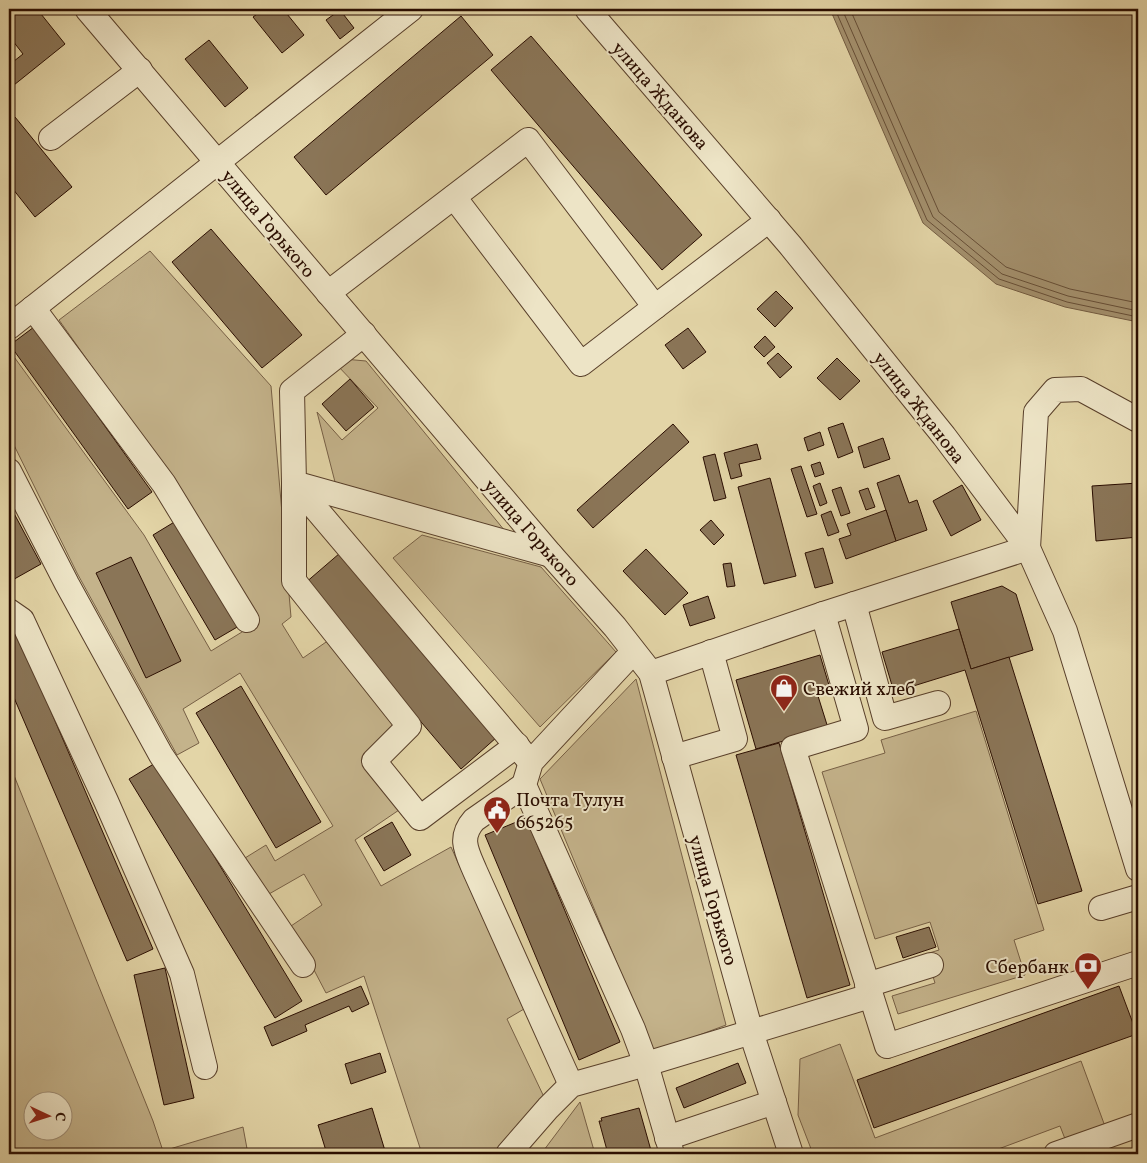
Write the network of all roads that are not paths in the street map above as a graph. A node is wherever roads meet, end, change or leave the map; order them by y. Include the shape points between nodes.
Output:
1 (87, 9) edge
2 (411, 9) edge
3 (587, 9) edge
4 (140, 70) junction
5 (51, 138) dead end
6 (216, 161) junction
7 (454, 197) junction
8 (769, 220) junction
9 (328, 293) junction
10 (655, 307) junction
11 (33, 308) junction
12 (9, 327) edge
13 (364, 334) junction
14 (1138, 420) edge
15 (9, 471) edge
16 (294, 482) junction
17 (1028, 548) junction
18 (551, 555) junction
19 (854, 604) junction
20 (9, 610) edge
21 (823, 614) junction
22 (247, 620) dead end
23 (633, 652) junction
24 (711, 652) junction
25 (651, 673) junction
26 (938, 703) dead end
27 (524, 753) junction
28 (674, 757) junction
29 (524, 785) junction
30 (1134, 841) edge
31 (1138, 869) edge
32 (1138, 897) edge
33 (1101, 908) dead end
34 (1138, 963) edge
35 (303, 965) dead end
36 (931, 965) dead end
37 (869, 991) junction
38 (751, 1032) junction
39 (646, 1064) junction
40 (205, 1067) dead end
41 (571, 1085) junction
42 (774, 1102) junction
43 (1138, 1124) edge
44 (670, 1146) edge
45 (508, 1154) edge
46 (792, 1154) edge
47 (1056, 1154) edge

1 - 4 street, улица Горького
2 - 6 street
3 - 8 street, улица Жданова
4 - 5 street
4 - 6 street, улица Горького
6 - 9 street, улица Горького
6 - 11 street
7 - 9 street
7 - 10 street via 581,364
7 - 10 street via 528,140
8 - 10 street
8 - 17 street, улица Жданова via 944,436
9 - 13 street, улица Горького
11 - 12 street
11 - 22 street via 164,484
13 - 16 street via 292,391
13 - 18 street, улица Горького
14 - 17 street via 1081,389 1055,390 1042,405 1036,412
15 - 35 street via 161,755
16 - 18 street
16 - 27 street
16 - 27 street via 294,582 408,726 374,761 420,818
17 - 19 street
17 - 30 street, улица Жданова via 1065,631
18 - 23 street, улица Горького
19 - 21 street
19 - 26 street via 885,718
20 - 40 street via 22,620 182,974
21 - 24 street
21 - 37 street via 856,729 794,748
23 - 25 street, улица Горького
23 - 27 street
24 - 25 street
24 - 28 street via 735,739
25 - 28 street, улица Горького
27 - 29 street
28 - 38 street, улица Горького
29 - 39 street
29 - 41 street via 474,820 464,842
30 - 31 street, улица Жданова
32 - 33 street
34 - 37 street via 887,1046
36 - 37 street
37 - 38 street
38 - 39 street
38 - 42 street, улица Горького
39 - 41 street
39 - 44 street
41 - 45 street
42 - 44 street
42 - 46 street, улица Горького
43 - 47 street

